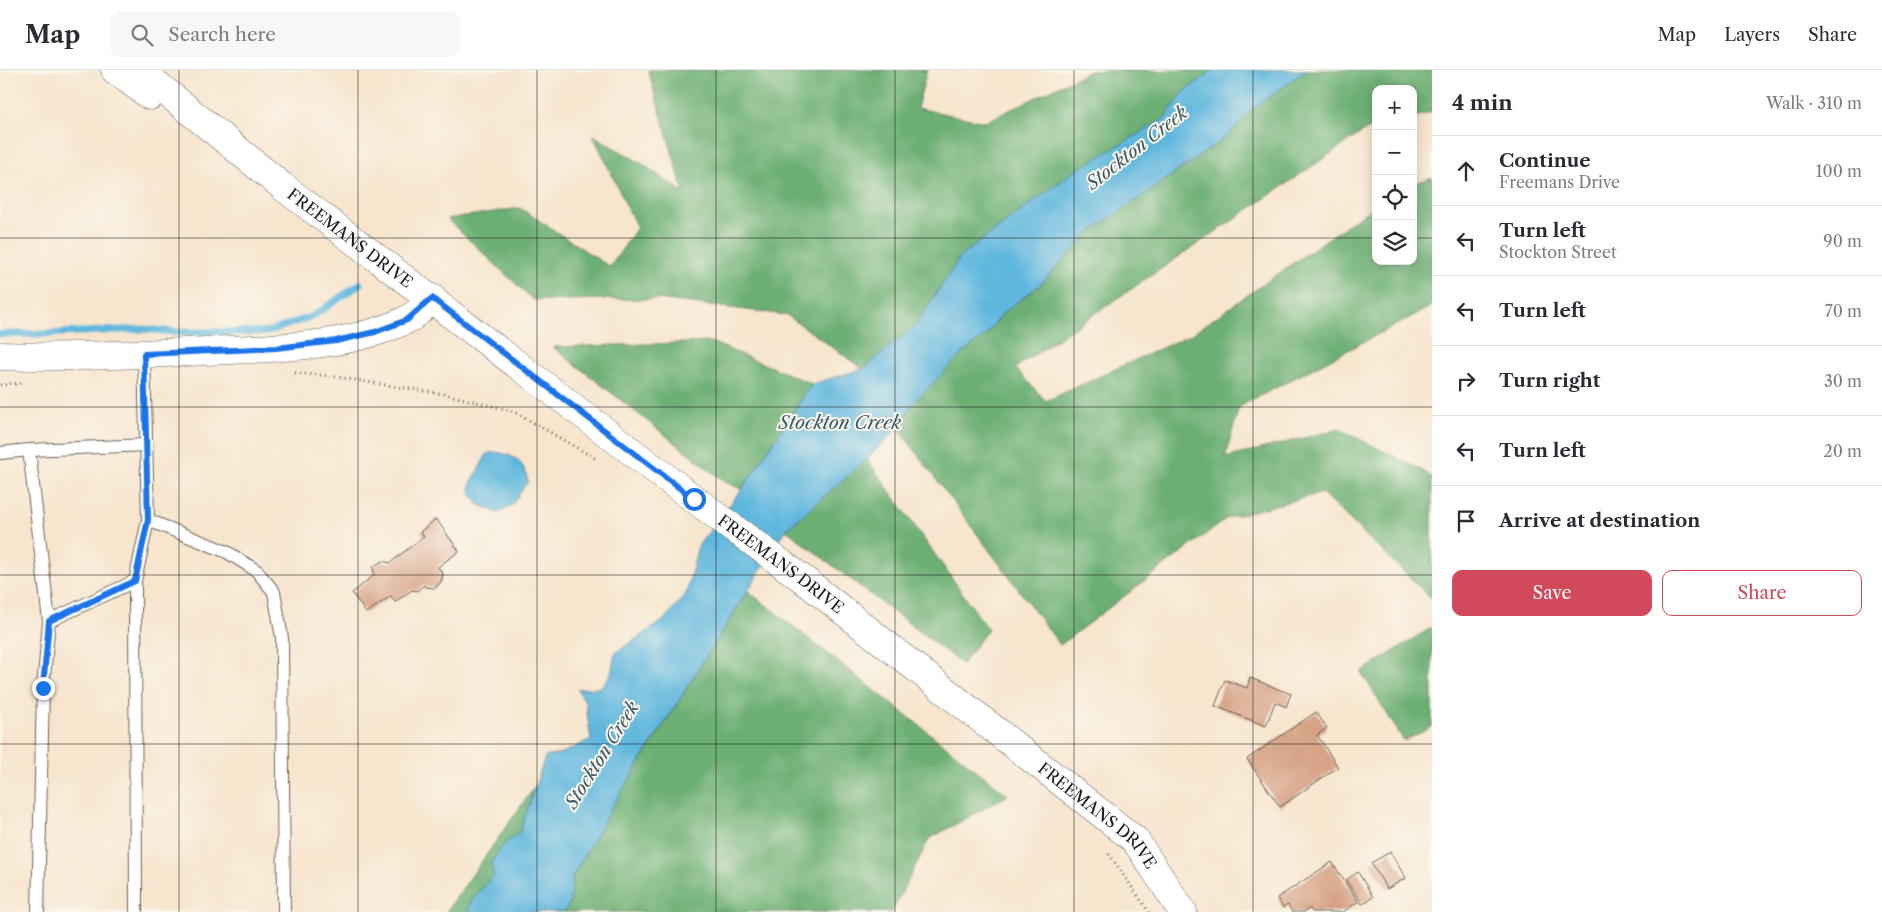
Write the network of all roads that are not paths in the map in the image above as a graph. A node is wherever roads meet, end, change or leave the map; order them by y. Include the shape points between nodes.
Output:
1 (116, 70) edge
2 (139, 70) edge
3 (282, 186) junction
4 (432, 298) junction
5 (144, 354) junction
6 (0, 356) edge
7 (147, 445) junction
8 (29, 450) junction
9 (0, 453) edge
10 (148, 520) junction
11 (135, 581) junction
12 (49, 621) junction
13 (38, 912) edge
14 (136, 912) edge
15 (284, 912) edge
16 (1183, 912) edge

1 - 3 main road, FREEMANS DRIVE via 236,162
2 - 3 main road, FREEMANS DRIVE
3 - 4 main road, FREEMANS DRIVE
4 - 5 main road via 407,320 336,341 276,348
4 - 16 main road, FREEMANS DRIVE via 804,580 1134,840
5 - 6 main road
5 - 7 lane
7 - 8 lane
7 - 10 lane
8 - 9 lane
8 - 12 lane
10 - 11 lane
10 - 15 lane via 227,552 258,571 274,592 282,638
11 - 12 lane
11 - 14 lane
12 - 13 lane via 43,688

